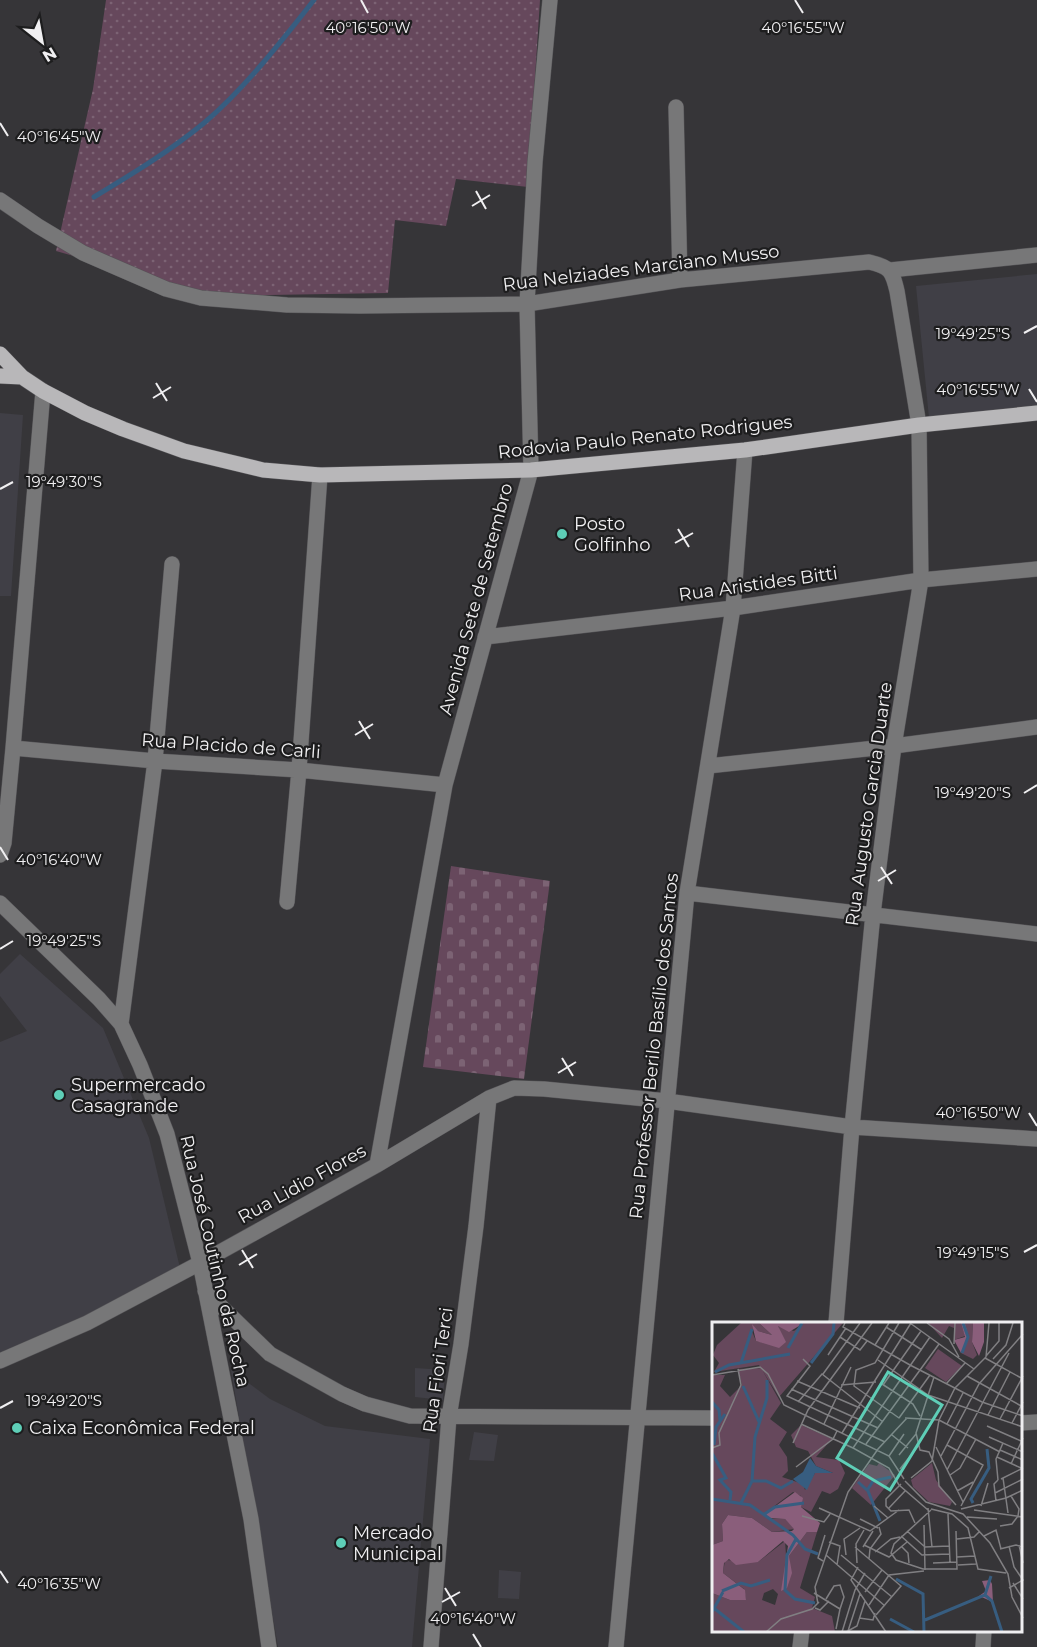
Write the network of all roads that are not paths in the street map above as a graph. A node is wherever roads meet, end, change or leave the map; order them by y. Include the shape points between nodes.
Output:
1 (550, 0) edge
2 (676, 107) dead end
3 (0, 200) edge
4 (1037, 255) edge
5 (890, 270) junction
6 (680, 280) junction
7 (527, 303) junction
8 (0, 354) edge
9 (0, 376) edge
10 (22, 377) junction
11 (43, 391) junction
12 (1037, 413) edge
13 (919, 425) junction
14 (745, 450) junction
15 (531, 470) junction
16 (320, 475) junction
17 (172, 564) dead end
18 (1037, 569) edge
19 (921, 580) junction
20 (734, 608) junction
21 (485, 637) junction
22 (1037, 727) edge
23 (894, 746) junction
24 (14, 748) junction
25 (155, 761) junction
26 (708, 766) junction
27 (299, 770) junction
28 (445, 785) junction
29 (0, 855) edge
30 (687, 892) junction
31 (287, 902) dead end
32 (0, 903) edge
33 (873, 914) junction
34 (1037, 934) edge
35 (122, 1024) junction
36 (489, 1098) junction
37 (667, 1101) junction
38 (852, 1127) junction
39 (1037, 1139) edge
40 (377, 1165) junction
41 (200, 1263) junction
42 (205, 1291) junction
43 (836, 1322) edge
44 (0, 1361) edge
45 (449, 1417) junction
46 (638, 1417) junction
47 (712, 1418) edge
48 (1037, 1422) edge
49 (1022, 1423) edge
50 (802, 1632) edge
51 (984, 1632) edge
52 (269, 1647) edge
53 (431, 1647) edge
54 (616, 1647) edge
55 (800, 1647) edge
56 (983, 1647) edge

1 - 7 street, Avenida Sete de Setembro
2 - 6 street
3 - 7 street, Rua Nelziades Marciano Musso via 83,254 166,289 201,298 350,306
4 - 5 street
5 - 6 street, Rua Nelziades Marciano Musso via 869,262
5 - 13 street, Rua Augusto Garcia Duarte via 897,291
6 - 7 street, Rua Nelziades Marciano Musso
7 - 15 street, Avenida Sete de Setembro
8 - 10 main road, Rodovia Paulo Renato Rodrigues
9 - 10 main road
10 - 11 main road, Rodovia Paulo Renato Rodrigues
11 - 16 main road, Rodovia Paulo Renato Rodrigues via 85,413 184,451 263,470
11 - 24 street
12 - 13 main road, Rodovia Paulo Renato Rodrigues
13 - 14 main road, Rodovia Paulo Renato Rodrigues
13 - 19 street, Rua Augusto Garcia Duarte
14 - 15 main road, Rodovia Paulo Renato Rodrigues
14 - 20 street, Rua Professor Berilo Basílio dos Santos
15 - 16 main road, Rodovia Paulo Renato Rodrigues
15 - 21 street, Avenida Sete de Setembro
16 - 27 street
17 - 25 street
18 - 19 street, Rua Aristides Bitti
19 - 20 street, Rua Aristides Bitti
19 - 23 street, Rua Augusto Garcia Duarte
20 - 21 street, Rua Aristides Bitti
20 - 26 street, Rua Professor Berilo Basílio dos Santos
21 - 28 street, Avenida Sete de Setembro
22 - 23 street
23 - 26 street
23 - 33 street, Rua Augusto Garcia Duarte
24 - 25 street, Rua Placido de Carli
24 - 29 street
25 - 27 street, Rua Placido de Carli
25 - 35 street
26 - 30 street, Rua Professor Berilo Basílio dos Santos
27 - 28 street, Rua Placido de Carli
27 - 31 street
28 - 40 street, Avenida Sete de Setembro
30 - 33 street
30 - 37 street, Rua Professor Berilo Basílio dos Santos
32 - 35 street, Rua José Coutinho da Rocha
33 - 34 street
33 - 38 street, Rua Augusto Garcia Duarte
35 - 41 street, Rua José Coutinho da Rocha via 167,1134
36 - 37 street, Rua Lidio Flores via 514,1089 544,1089
36 - 40 street, Rua Lidio Flores
36 - 45 street, Rua Fiori Terci via 476,1226
37 - 38 street, Rua Lidio Flores
37 - 46 street, Rua Professor Berilo Basílio dos Santos
38 - 39 street, Rua Lidio Flores
38 - 43 street, Rua Augusto Garcia Duarte
40 - 41 street, Rua Lidio Flores
41 - 42 street, Rua José Coutinho da Rocha
41 - 44 street, Rua Lidio Flores via 87,1323
42 - 45 street via 270,1354 342,1394 410,1416
42 - 52 street, Rua José Coutinho da Rocha via 251,1519
45 - 46 street
45 - 53 street, Rua Fiori Terci
46 - 47 street
46 - 54 street, Rua Professor Berilo Basílio dos Santos
48 - 49 street
50 - 55 street
51 - 56 street

